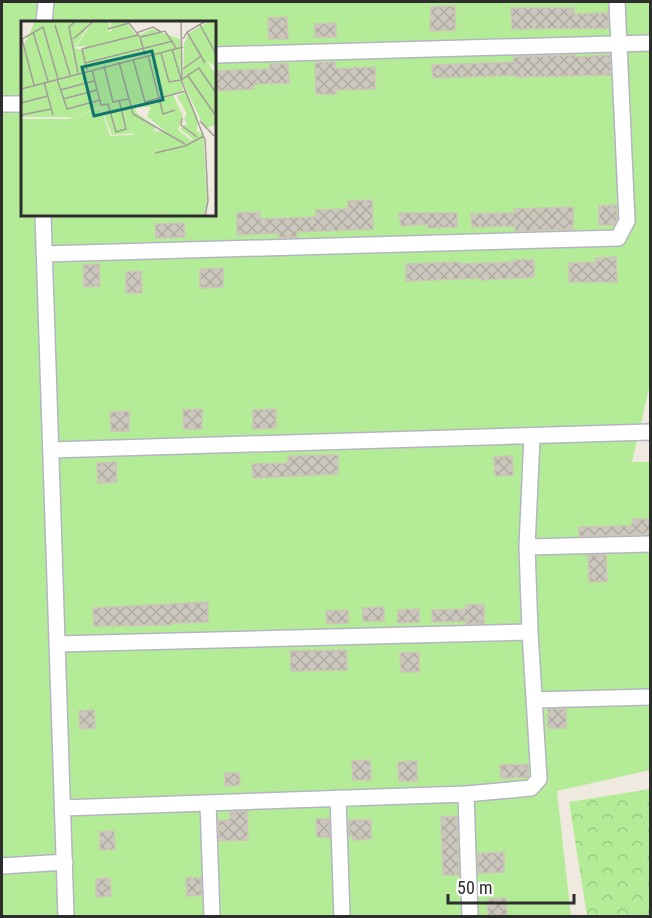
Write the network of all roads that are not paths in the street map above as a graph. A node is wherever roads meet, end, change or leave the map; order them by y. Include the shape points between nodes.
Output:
1 (46, 2) edge
2 (617, 2) edge
3 (44, 21) edge
4 (618, 44) junction
5 (651, 44) edge
6 (216, 55) edge
7 (21, 104) edge
8 (2, 105) edge
9 (43, 216) edge
10 (44, 254) junction
11 (651, 432) edge
12 (532, 437) junction
13 (51, 450) junction
14 (651, 544) edge
15 (527, 547) junction
16 (530, 632) junction
17 (57, 644) junction
18 (651, 697) edge
19 (534, 700) junction
20 (466, 794) junction
21 (338, 798) junction
22 (208, 803) junction
23 (63, 808) junction
24 (65, 862) junction
25 (2, 866) edge
26 (66, 916) edge
27 (212, 916) edge
28 (342, 916) edge
29 (470, 916) edge

1 - 3 street
2 - 4 street
4 - 5 street
4 - 6 street
4 - 10 street via 627,222 618,238
7 - 8 street
9 - 10 street
10 - 13 street
11 - 12 street
12 - 13 street
12 - 15 street
13 - 17 street
14 - 15 street
15 - 16 street
16 - 17 street
16 - 19 street
17 - 23 street
18 - 19 street
19 - 20 street via 539,779 531,788
20 - 21 street
20 - 29 street
21 - 22 street
21 - 28 street
22 - 23 street
22 - 27 street
23 - 24 street
24 - 25 street
24 - 26 street

